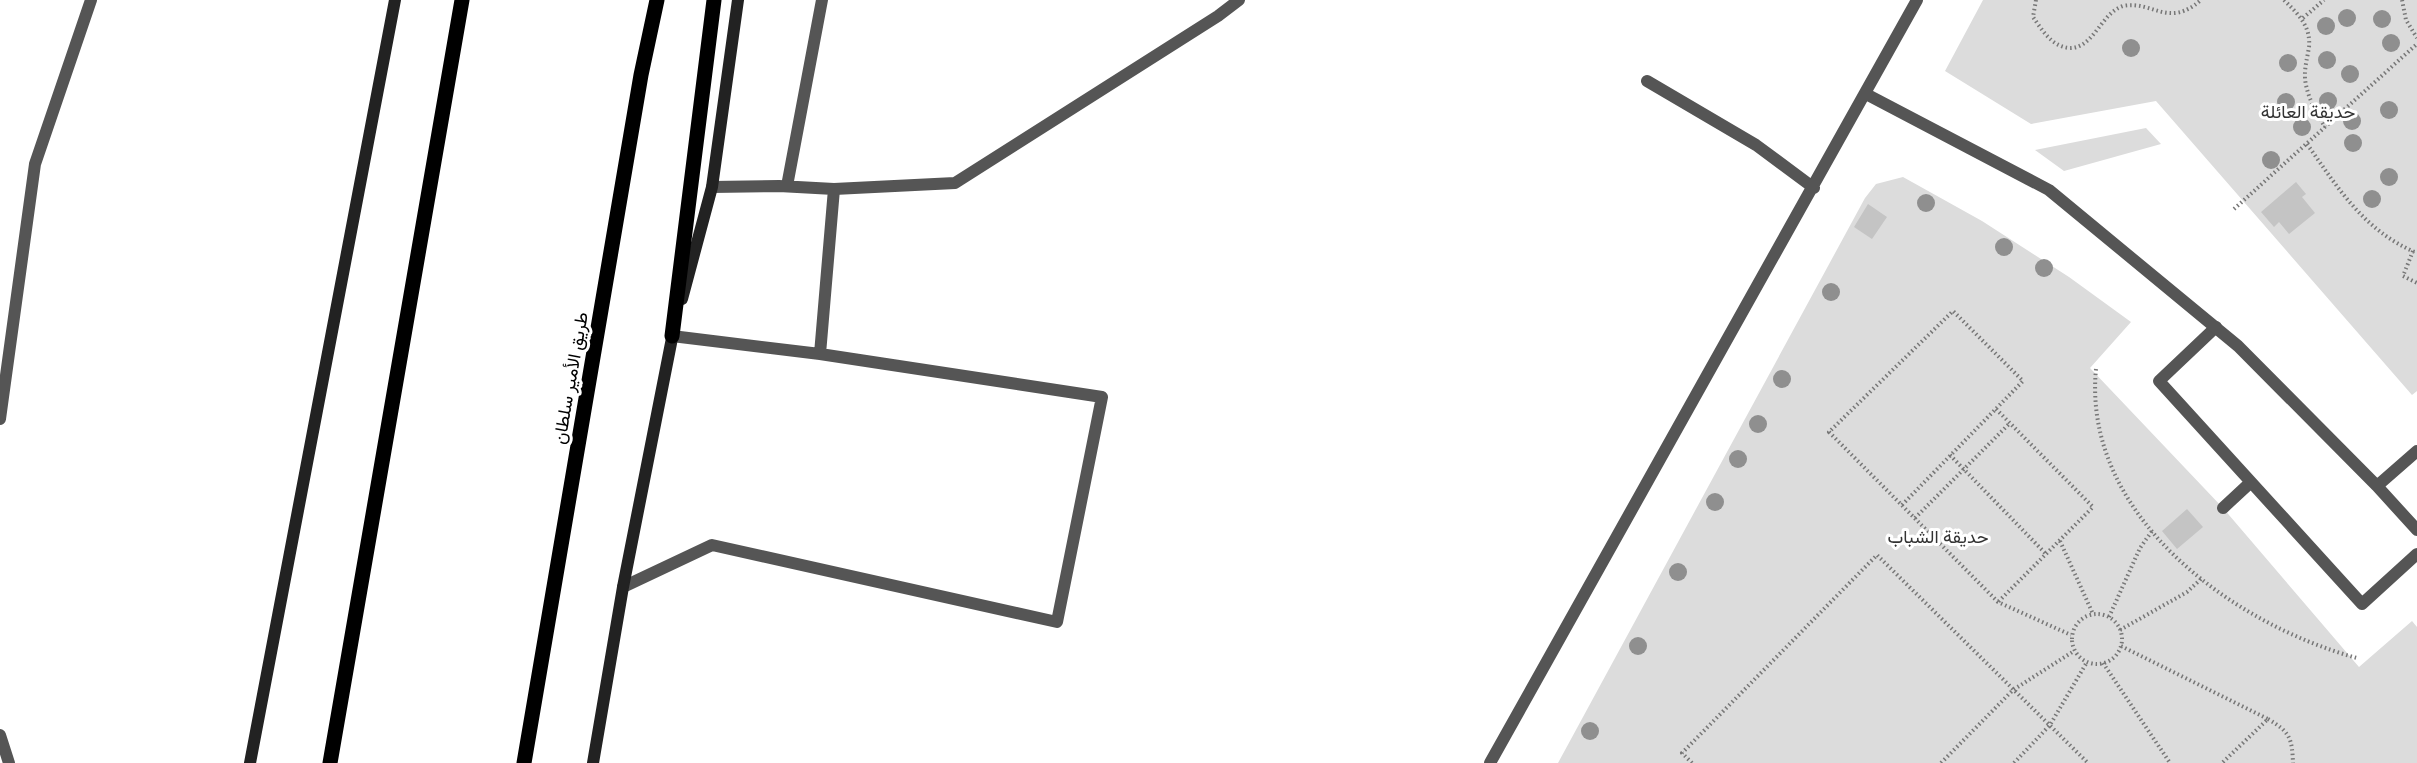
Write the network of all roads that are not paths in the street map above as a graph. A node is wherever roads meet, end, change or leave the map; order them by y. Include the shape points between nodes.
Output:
1 (92, 0) edge
2 (395, 0) edge
3 (402, 0) edge
4 (462, 0) edge
5 (470, 0) edge
6 (651, 0) edge
7 (657, 0) edge
8 (714, 0) edge
9 (738, 0) edge
10 (822, 0) edge
11 (1239, 0) edge
12 (1917, 0) edge
13 (641, 75) junction
14 (447, 80) junction
15 (1647, 81) dead end
16 (1866, 94) junction
17 (378, 96) junction
18 (787, 186) junction
19 (712, 187) junction
20 (1814, 188) junction
21 (834, 189) junction
22 (2216, 327) junction
23 (672, 336) junction
24 (820, 354) junction
25 (0, 419) edge
26 (2417, 451) edge
27 (2251, 482) junction
28 (2377, 486) junction
29 (2223, 508) dead end
30 (2417, 530) edge
31 (2417, 554) edge
32 (623, 586) junction
33 (0, 735) edge
34 (9, 763) edge
35 (250, 763) edge
36 (330, 763) edge
37 (524, 763) edge
38 (593, 763) edge
39 (1490, 763) edge

1 - 25 street via 35,164
2 - 17 main road
3 - 17 main road
4 - 14 main road
5 - 14 main road
6 - 13 main road
7 - 13 main road, طريق الأمير سلطان
8 - 23 main road
9 - 19 main road
10 - 18 street
11 - 21 street via 955,183
12 - 16 street
13 - 37 main road, طريق الأمير سلطان
14 - 36 main road
15 - 20 street via 1756,145
16 - 20 street
16 - 22 street via 2049,190
17 - 35 main road
18 - 19 street
18 - 21 street
19 - 23 main road
20 - 39 street
21 - 24 street
22 - 27 street via 2159,381
22 - 28 street
23 - 24 street
23 - 32 main road
24 - 32 street via 1102,397 1057,622 712,545
26 - 28 street
27 - 29 street
27 - 31 street via 2362,604
28 - 30 street
32 - 38 main road
33 - 34 street

